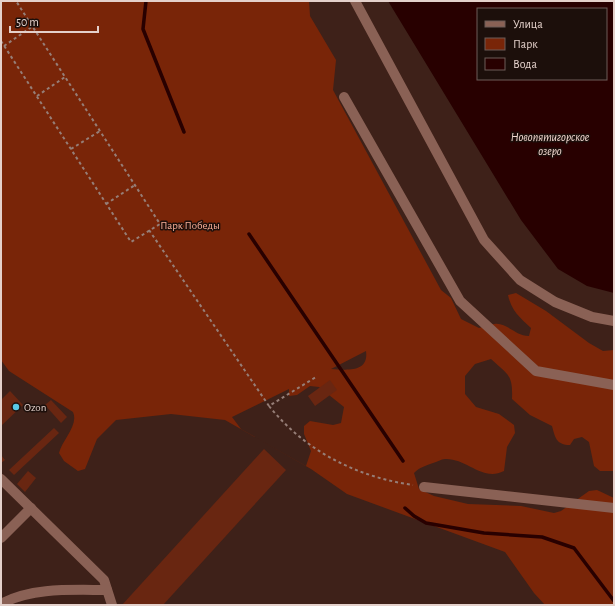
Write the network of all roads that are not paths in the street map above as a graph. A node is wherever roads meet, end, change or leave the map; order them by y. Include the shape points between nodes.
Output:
1 (355, 1) edge
2 (344, 97) dead end
3 (614, 321) edge
4 (614, 385) edge
5 (1, 479) edge
6 (424, 487) road end
7 (31, 508) junction
8 (614, 508) edge
9 (1, 538) edge
10 (107, 590) junction
11 (1, 604) edge
12 (112, 605) edge

1 - 3 lane via 484,240 520,280 555,302 592,317
2 - 4 lane via 460,300 536,371
5 - 7 lane
6 - 8 lane
7 - 9 lane
7 - 10 lane via 104,580
10 - 11 lane via 29,594
10 - 12 lane

